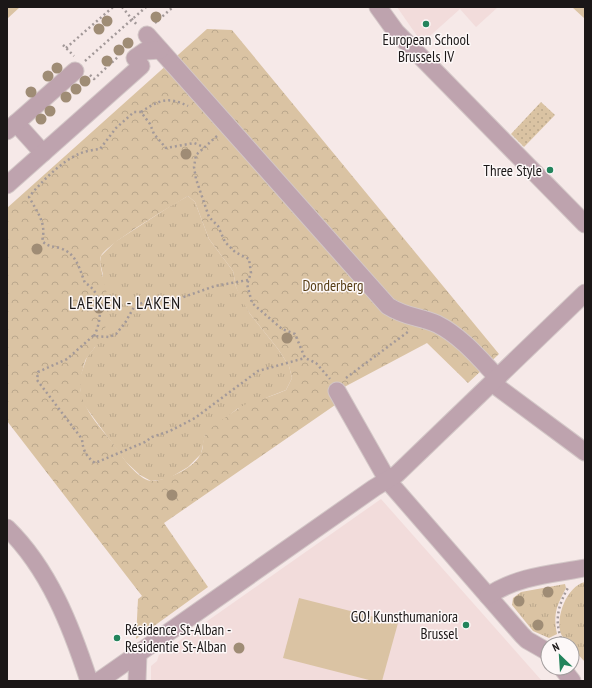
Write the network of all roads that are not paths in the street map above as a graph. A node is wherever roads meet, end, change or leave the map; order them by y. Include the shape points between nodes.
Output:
1 (378, 7) edge
2 (147, 35) road end
3 (160, 50) junction
4 (79, 67) road end
5 (12, 127) edge
6 (43, 153) junction
7 (7, 185) edge
8 (585, 224) edge
9 (585, 293) edge
10 (495, 380) junction
11 (336, 390) road end
12 (585, 452) edge
13 (388, 481) junction
14 (7, 528) edge
15 (585, 568) edge
16 (488, 596) junction
17 (540, 647) edge
18 (138, 653) junction
19 (90, 681) edge
20 (99, 681) edge
21 (137, 681) edge

1 - 8 street via 396,32 424,62
2 - 3 street
3 - 6 street via 149,50 135,58 141,66
3 - 10 street via 388,306 400,314 427,320 439,326 466,345
4 - 5 street
5 - 6 street
6 - 7 street
9 - 10 street
10 - 12 street
10 - 13 street
11 - 13 street
13 - 16 street
13 - 18 street via 367,492
14 - 19 street via 29,553 52,589
15 - 16 street via 519,580
16 - 17 street via 527,640
18 - 20 street
18 - 21 street

